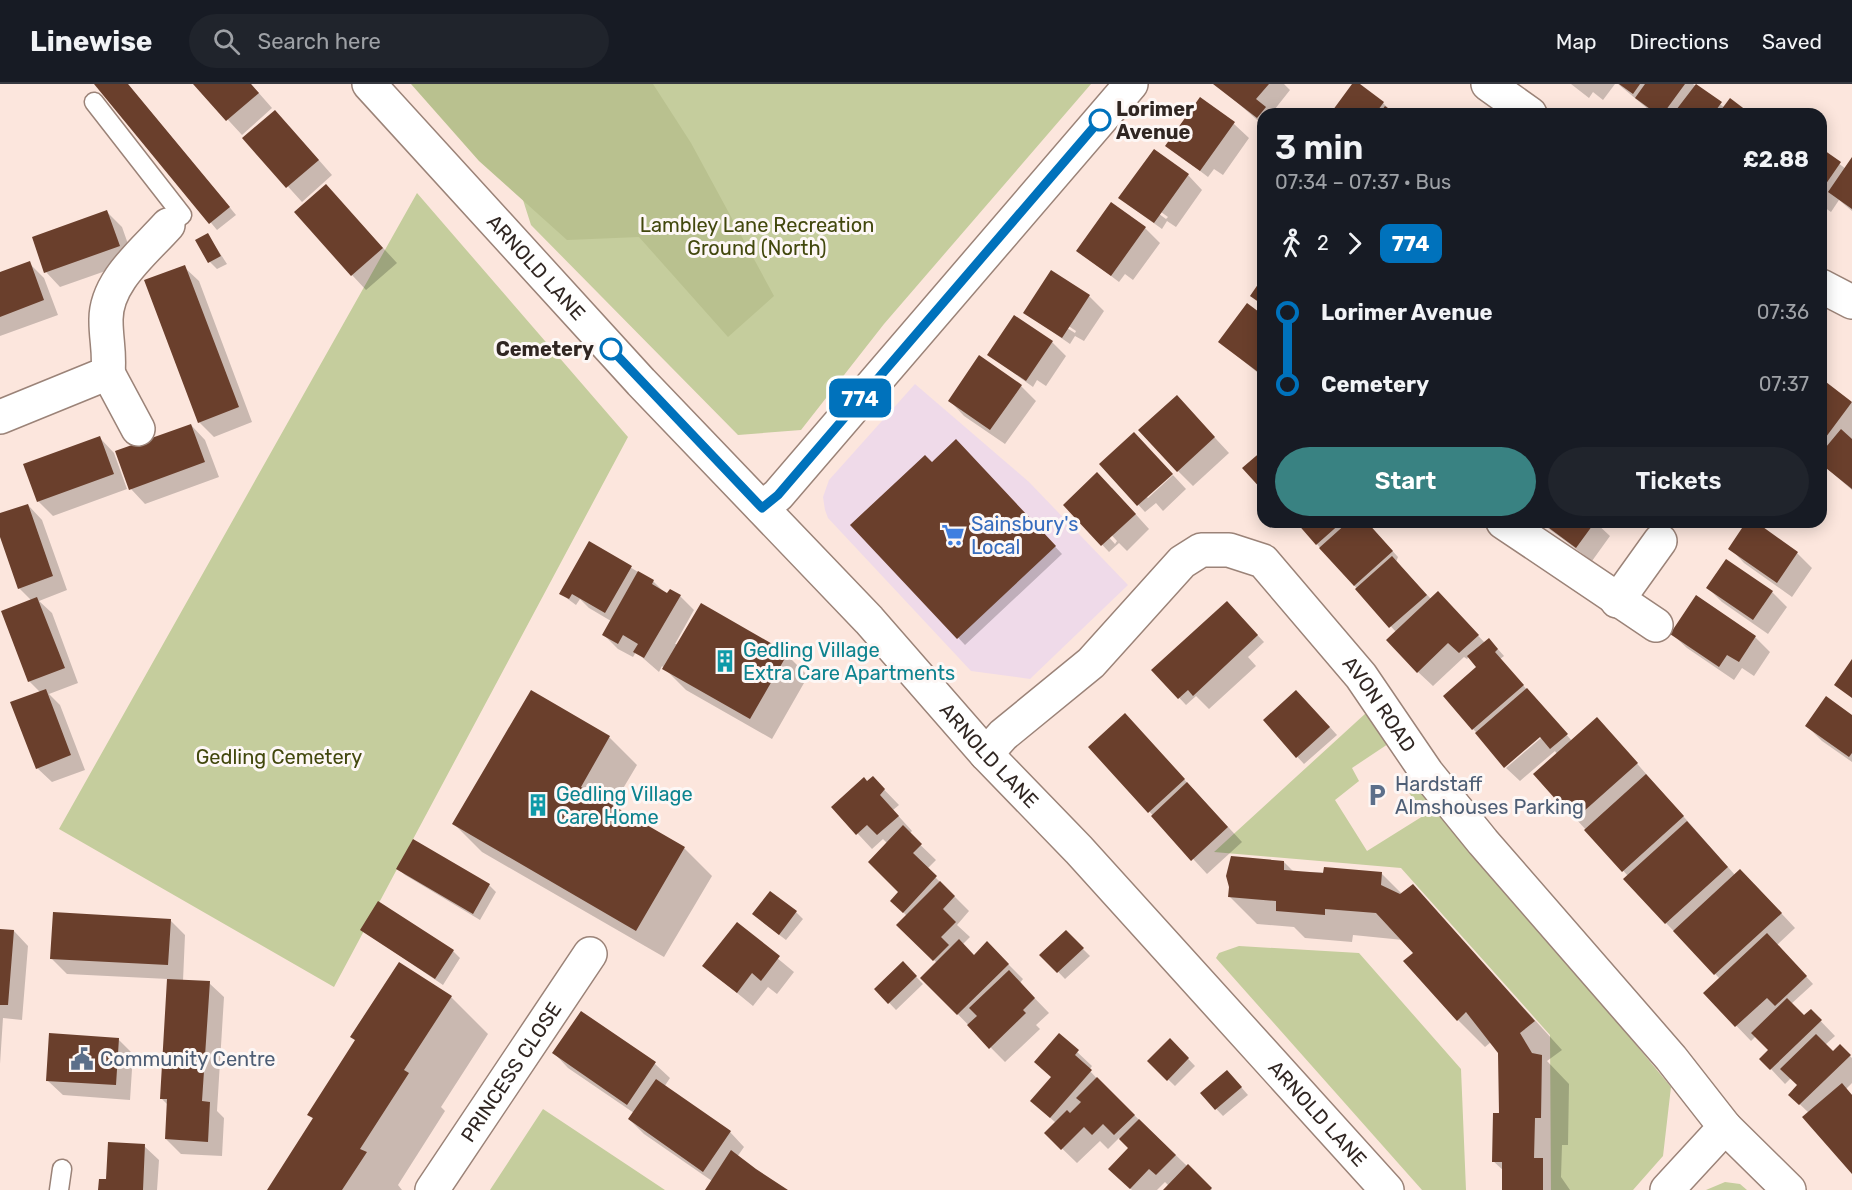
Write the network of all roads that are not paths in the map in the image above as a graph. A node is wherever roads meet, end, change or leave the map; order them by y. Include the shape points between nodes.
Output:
1 (369, 84) edge
2 (1131, 84) edge
3 (1488, 84) edge
4 (94, 102) dead end
5 (1514, 108) edge
6 (168, 225) joint
7 (1827, 289) edge
8 (1852, 302) edge
9 (108, 373) junction
10 (0, 417) edge
11 (138, 429) dead end
12 (762, 508) junction
13 (1512, 528) edge
14 (1660, 541) dead end
15 (1617, 601) junction
16 (1656, 625) dead end
17 (986, 754) junction
18 (590, 954) dead end
19 (1725, 1127) junction
20 (62, 1169) dead end
21 (59, 1190) edge
22 (432, 1190) edge
23 (1387, 1190) edge
24 (1667, 1190) edge
25 (1789, 1190) edge

1 - 12 street, ARNOLD LANE via 641,382
2 - 12 street via 778,495
3 - 5 street
4 - 6 lane via 182,214
6 - 9 street via 108,298
7 - 8 street
9 - 10 street
9 - 11 street
12 - 17 street, ARNOLD LANE via 869,620
13 - 15 street
14 - 15 street
15 - 16 street
17 - 19 street, AVON ROAD via 1003,735 1091,663 1182,562 1201,550 1229,550 1263,561 1361,676 1427,773 1469,825 1671,1058
17 - 23 street, ARNOLD LANE via 1079,850
18 - 22 street, PRINCESS CLOSE
19 - 24 street
19 - 25 street, AVON ROAD
20 - 21 lane

